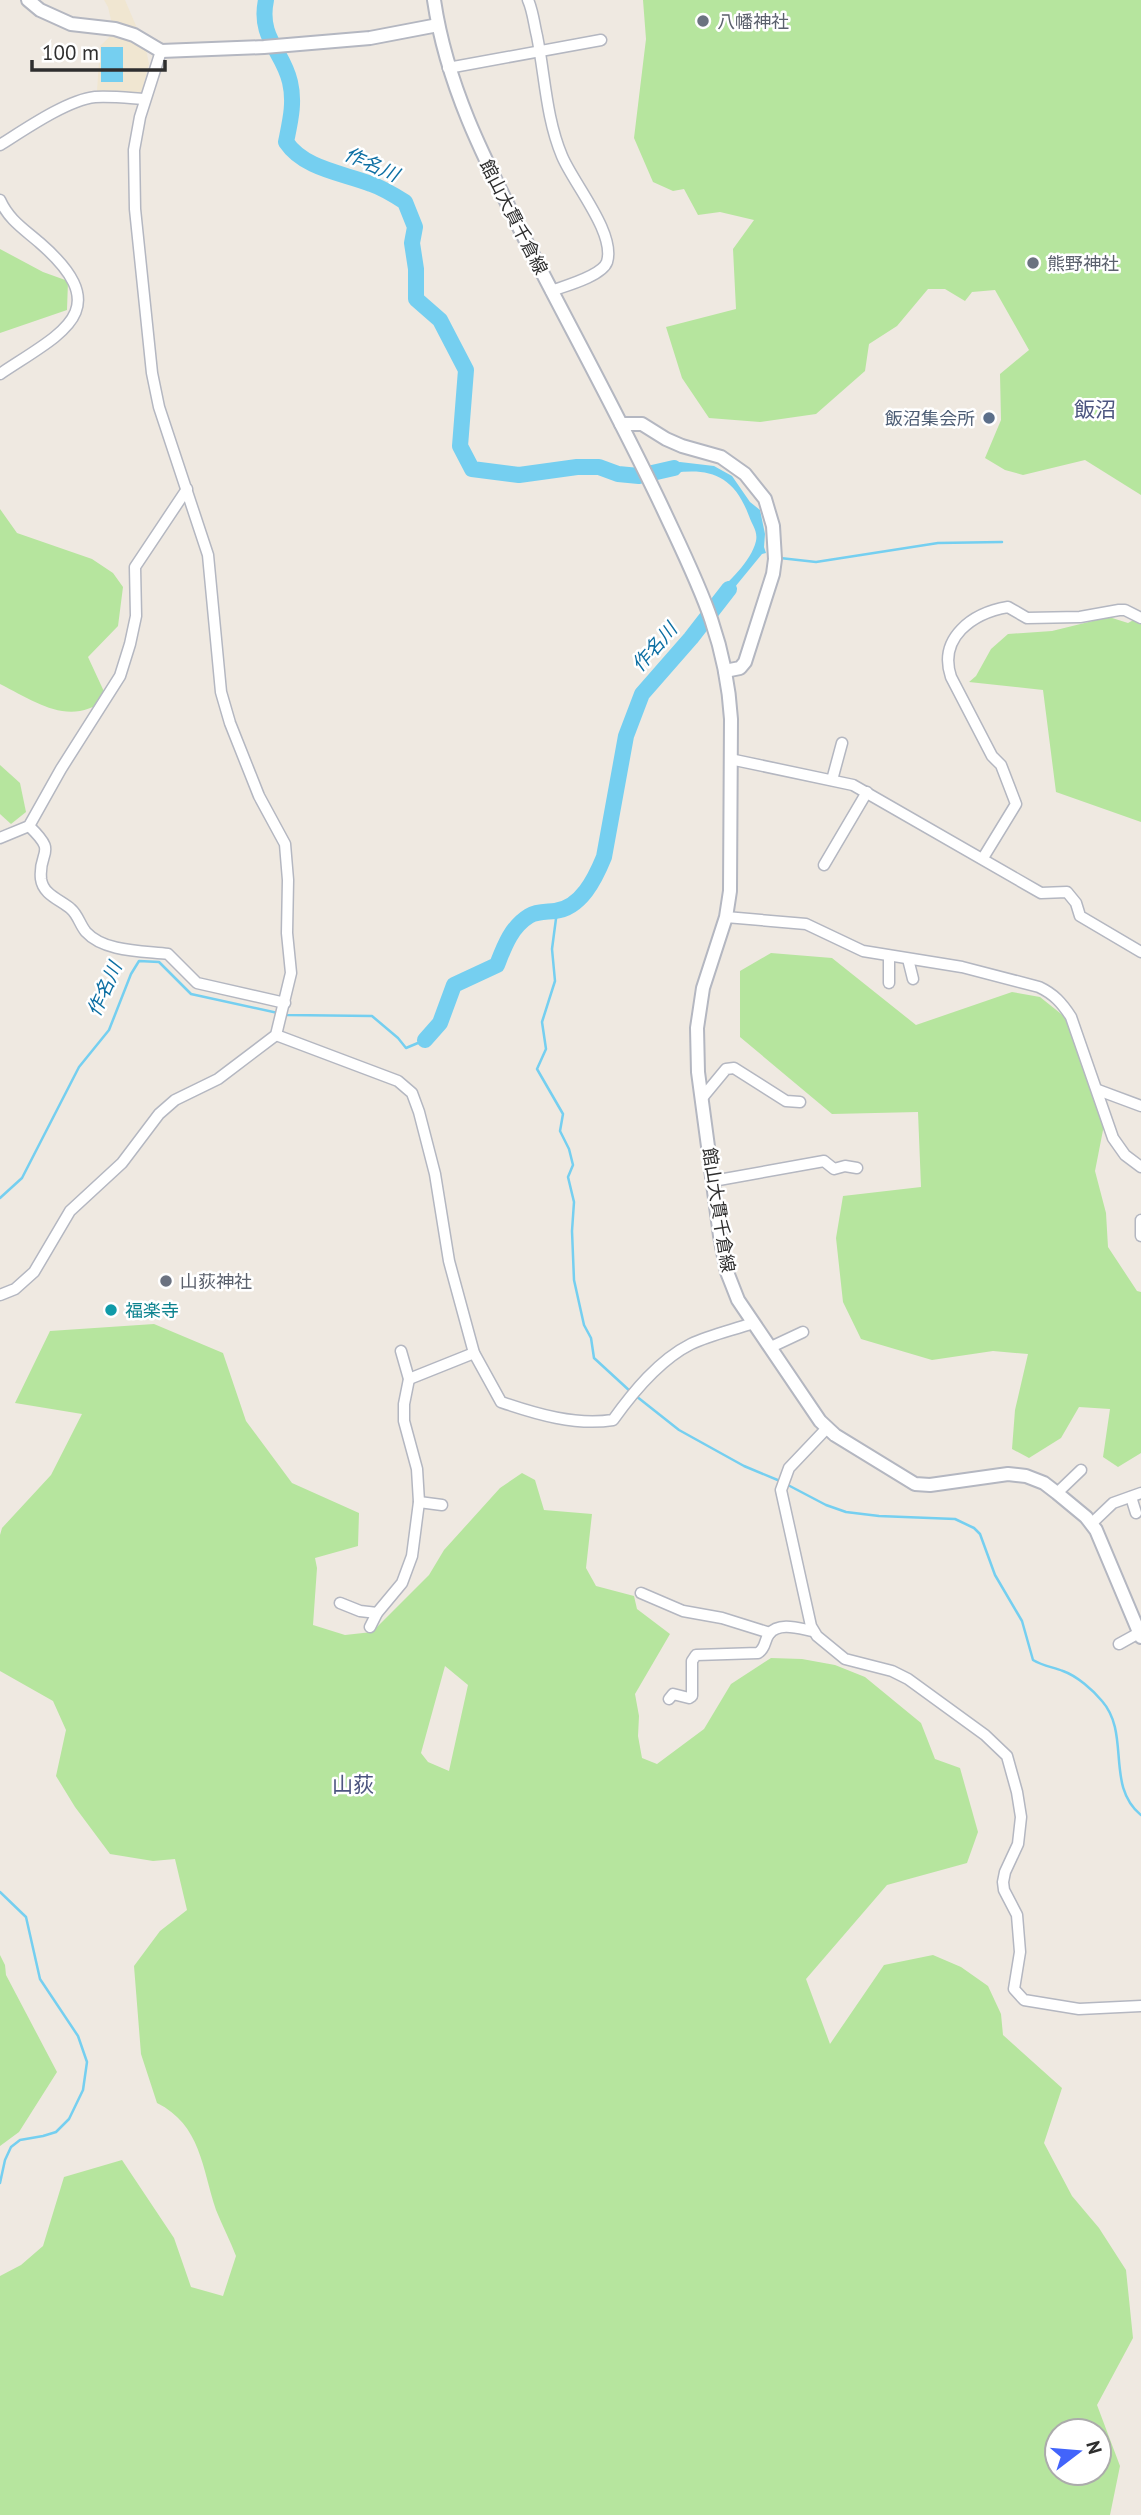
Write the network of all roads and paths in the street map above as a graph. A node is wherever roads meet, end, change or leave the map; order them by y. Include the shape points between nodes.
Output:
1 (28, 0) edge
2 (434, 0) edge
3 (528, 0) edge
4 (438, 25) junction
5 (601, 40) dead end
6 (161, 51) junction
7 (540, 52) junction
8 (448, 68) junction
9 (145, 99) junction
10 (0, 145) edge
11 (1, 203) edge
12 (551, 291) junction
13 (0, 374) edge
14 (621, 424) junction
15 (187, 489) junction
16 (1141, 618) edge
17 (725, 671) junction
18 (842, 743) dead end
19 (730, 759) junction
20 (832, 780) junction
21 (867, 792) junction
22 (29, 826) junction
23 (0, 838) edge
24 (983, 858) junction
25 (824, 865) dead end
26 (726, 917) junction
27 (1141, 952) edge
28 (888, 956) junction
29 (908, 959) junction
30 (912, 979) dead end
31 (889, 983) dead end
32 (284, 1006) junction
33 (278, 1030) junction
34 (1098, 1090) junction
35 (702, 1098) junction
36 (800, 1102) dead end
37 (1141, 1106) edge
38 (1141, 1167) edge
39 (857, 1168) dead end
40 (713, 1181) junction
41 (1141, 1220) edge
42 (1141, 1236) edge
43 (0, 1295) edge
44 (753, 1323) junction
45 (803, 1332) dead end
46 (771, 1347) junction
47 (401, 1351) dead end
48 (474, 1353) junction
49 (409, 1379) junction
50 (827, 1428) junction
51 (1081, 1470) dead end
52 (1057, 1493) junction
53 (1136, 1495) edge
54 (419, 1502) junction
55 (442, 1505) dead end
56 (1136, 1513) dead end
57 (1092, 1523) junction
58 (641, 1593) dead end
59 (340, 1603) dead end
60 (377, 1613) junction
61 (370, 1627) dead end
62 (813, 1631) junction
63 (770, 1633) junction
64 (1140, 1635) edge
65 (1119, 1644) dead end
66 (669, 1699) dead end
67 (1141, 2006) edge

1 - 6 main road via 71,24 114,29
2 - 4 main road, 館山大貫千倉線
3 - 7 street
4 - 6 main road via 370,38
4 - 8 main road, 館山大貫千倉線
5 - 7 street
6 - 9 street
7 - 8 street
7 - 12 street via 552,132 606,238 608,253 600,272
8 - 12 main road, 館山大貫千倉線 via 487,164
9 - 10 street via 93,97 74,103
9 - 15 street via 134,150 139,253 155,389
11 - 13 street via 15,223 68,271 79,307 50,341
12 - 14 main road, 館山大貫千倉線
14 - 17 main road, 館山大貫千倉線 via 705,598
14 - 17 main road via 642,424 666,439 713,454 736,466 765,499 773,526 773,574 745,662
15 - 22 street via 135,567 136,616 120,676
15 - 32 street via 208,555 221,692 255,786 285,844 291,973
16 - 24 street via 1125,610 1027,618 1008,607 984,614 954,636 947,665 951,677 1001,765 1016,804
17 - 19 main road, 館山大貫千倉線
18 - 20 street
19 - 20 street
19 - 26 main road, 館山大貫千倉線 via 731,862
20 - 21 street
21 - 24 street
21 - 25 street
22 - 23 street
22 - 32 street via 46,846 41,879 45,889 73,910 86,933 126,952 168,954 197,983
24 - 27 street via 1041,893 1067,892 1080,916
26 - 28 street via 806,924 863,951
26 - 35 main road, 館山大貫千倉線 via 700,1001 697,1051
28 - 29 street
28 - 31 street
29 - 30 street
29 - 34 street via 962,967 1048,991 1072,1017
32 - 33 street
33 - 43 street via 218,1079 175,1100 159,1114 122,1163 63,1220 34,1272
33 - 48 street via 398,1082 412,1093 433,1165 449,1261
34 - 37 street
34 - 38 street via 1115,1144
35 - 36 street via 726,1069 734,1068 786,1101
35 - 40 main road, 館山大貫千倉線
39 - 40 street via 834,1169 824,1161
40 - 44 main road, 館山大貫千倉線 via 727,1272
41 - 42 street
44 - 46 main road, 館山大貫千倉線
44 - 48 street via 679,1350 613,1420 595,1423 501,1402
45 - 46 street
46 - 50 main road, 館山大貫千倉線
47 - 49 street
48 - 49 street
49 - 54 street via 404,1421 417,1469
50 - 52 main road, 館山大貫千倉線 via 915,1484 1017,1474
50 - 62 street via 795,1460 781,1490
51 - 52 street
52 - 57 main road, 館山大貫千倉線
53 - 56 street
53 - 57 street via 1113,1503
54 - 55 street
54 - 60 street via 412,1556 402,1583
57 - 64 main road, 館山大貫千倉線
58 - 63 street via 683,1611
59 - 60 street
60 - 61 street
62 - 63 street via 785,1626
62 - 67 street via 845,1659 908,1679 985,1735 1006,1756 1021,1827 1005,1872 1004,1890 1017,1915 1020,1952 1014,1989 1024,2000 1079,2009
63 - 66 street via 758,1653 696,1655 692,1696 673,1694
64 - 65 street

